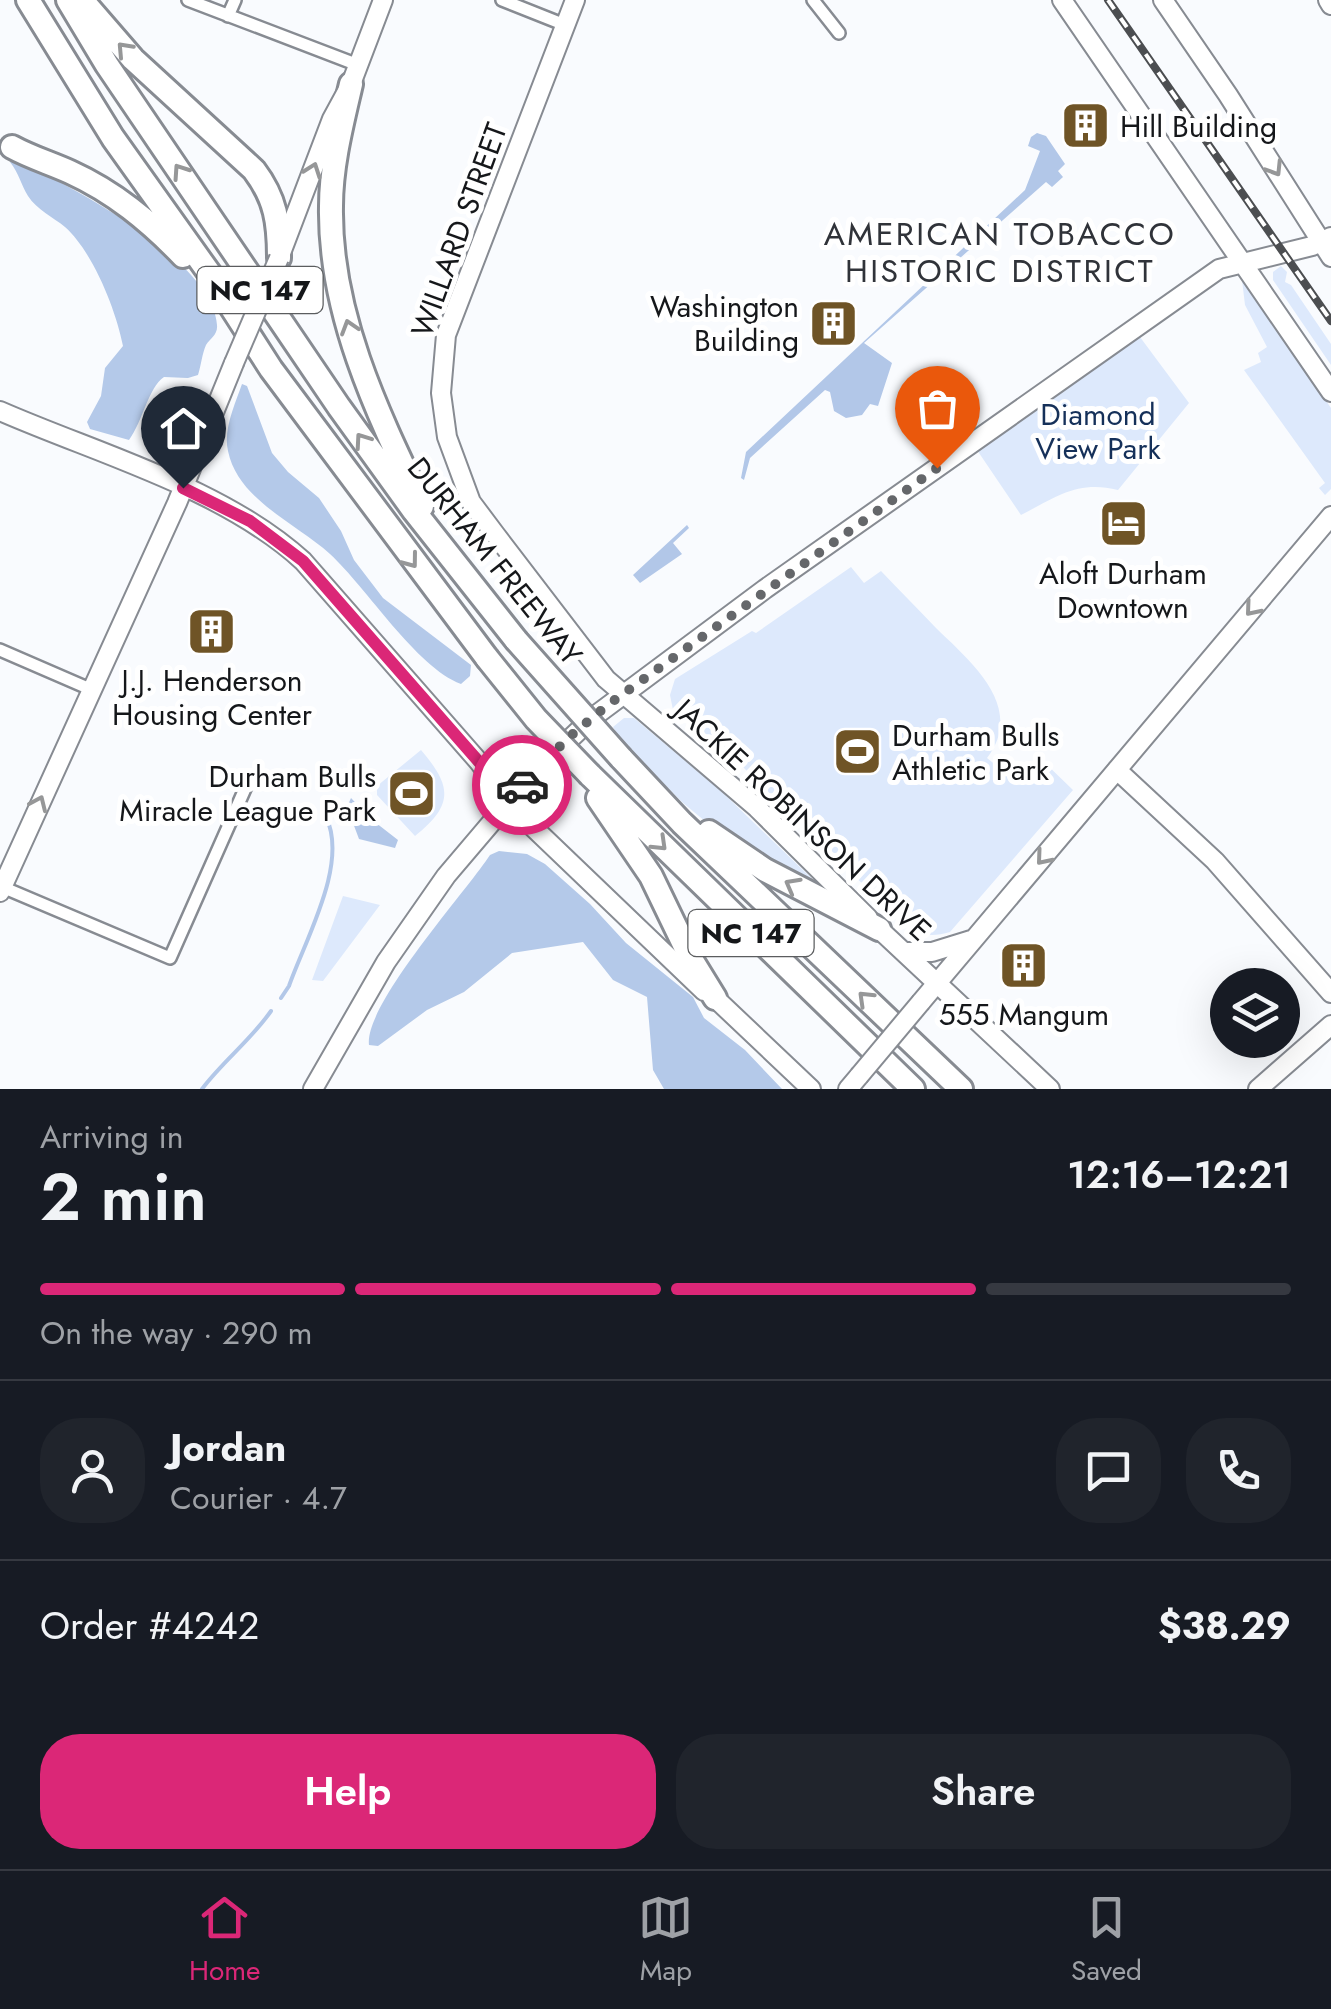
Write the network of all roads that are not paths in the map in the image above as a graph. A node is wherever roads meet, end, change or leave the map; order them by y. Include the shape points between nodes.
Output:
1 (28, 0) edge
2 (68, 0) edge
3 (82, 0) edge
4 (188, 0) edge
5 (235, 0) edge
6 (383, 0) edge
7 (502, 0) edge
8 (576, 0) edge
9 (813, 0) edge
10 (1062, 0) edge
11 (1163, 0) edge
12 (228, 16) junction
13 (566, 25) junction
14 (839, 33) dead end
15 (354, 74) junction
16 (6, 144) edge
17 (1328, 246) edge
18 (278, 258) junction
19 (1242, 262) junction
20 (271, 369) junction
21 (1331, 392) edge
22 (0, 411) edge
23 (183, 488) junction
24 (1331, 516) edge
25 (494, 534) joint
26 (463, 573) junction
27 (0, 650) edge
28 (90, 689) junction
29 (622, 694) junction
30 (1118, 770) junction
31 (590, 775) junction
32 (248, 782) dead end
33 (508, 801) junction
34 (661, 802) junction
35 (1, 888) edge
36 (879, 929) junction
37 (975, 938) junction
38 (904, 952) junction
39 (938, 982) junction
40 (1331, 994) edge
41 (715, 998) junction
42 (1331, 1025) edge
43 (854, 1082) edge
44 (314, 1089) edge
45 (811, 1089) edge
46 (913, 1089) edge
47 (961, 1089) edge
48 (1050, 1089) edge
49 (1258, 1089) edge

1 - 20 highway, DURHAM FREEWAY / NC 147
26 -> 2 highway, DURHAM FREEWAY / NC 147 via 339,407
18 -> 3 highway via 276,210 254,170 133,60
4 - 12 street
5 - 12 street
6 - 15 street
7 - 13 street
8 - 13 street, WILLARD STREET
9 - 14 street
10 - 19 street
11 -> 17 street
12 - 15 street
13 - 25 street, WILLARD STREET via 452,313 442,355 442,403 453,460
18 -> 15 street
26 -> 15 highway via 378,415 342,304 330,207
16 - 20 highway via 97,186 154,226
17 - 19 street
18 - 23 street, bridge
19 - 21 street
19 - 29 street via 1219,268
20 -> 31 highway, DURHAM FREEWAY / NC 147, bridge via 487,658
22 - 23 street
23 - 28 street
23 - 33 street via 250,521 303,561
24 -> 30 street
25 - 29 street, JACKIE ROBINSON DRIVE
26 - 34 highway, DURHAM FREEWAY / NC 147, bridge
27 - 28 street
35 -> 28 street
29 - 33 street
29 - 36 street, JACKIE ROBINSON DRIVE via 757,808
30 -> 37 street
30 - 40 street via 1214,861
31 - 41 highway via 600,804 651,876
31 -> 46 highway, DURHAM FREEWAY / NC 147
32 - 35 street via 170,958
33 - 41 street
33 - 44 street via 403,934
36 -> 34 highway via 765,870
47 -> 34 highway, DURHAM FREEWAY / NC 147
36 - 38 street, JACKIE ROBINSON DRIVE
37 - 38 street via 932,952
37 - 39 street
38 - 39 street, JACKIE ROBINSON DRIVE
39 - 43 street, bridge
39 - 48 street, JACKIE ROBINSON DRIVE
41 - 45 street
42 - 49 street

